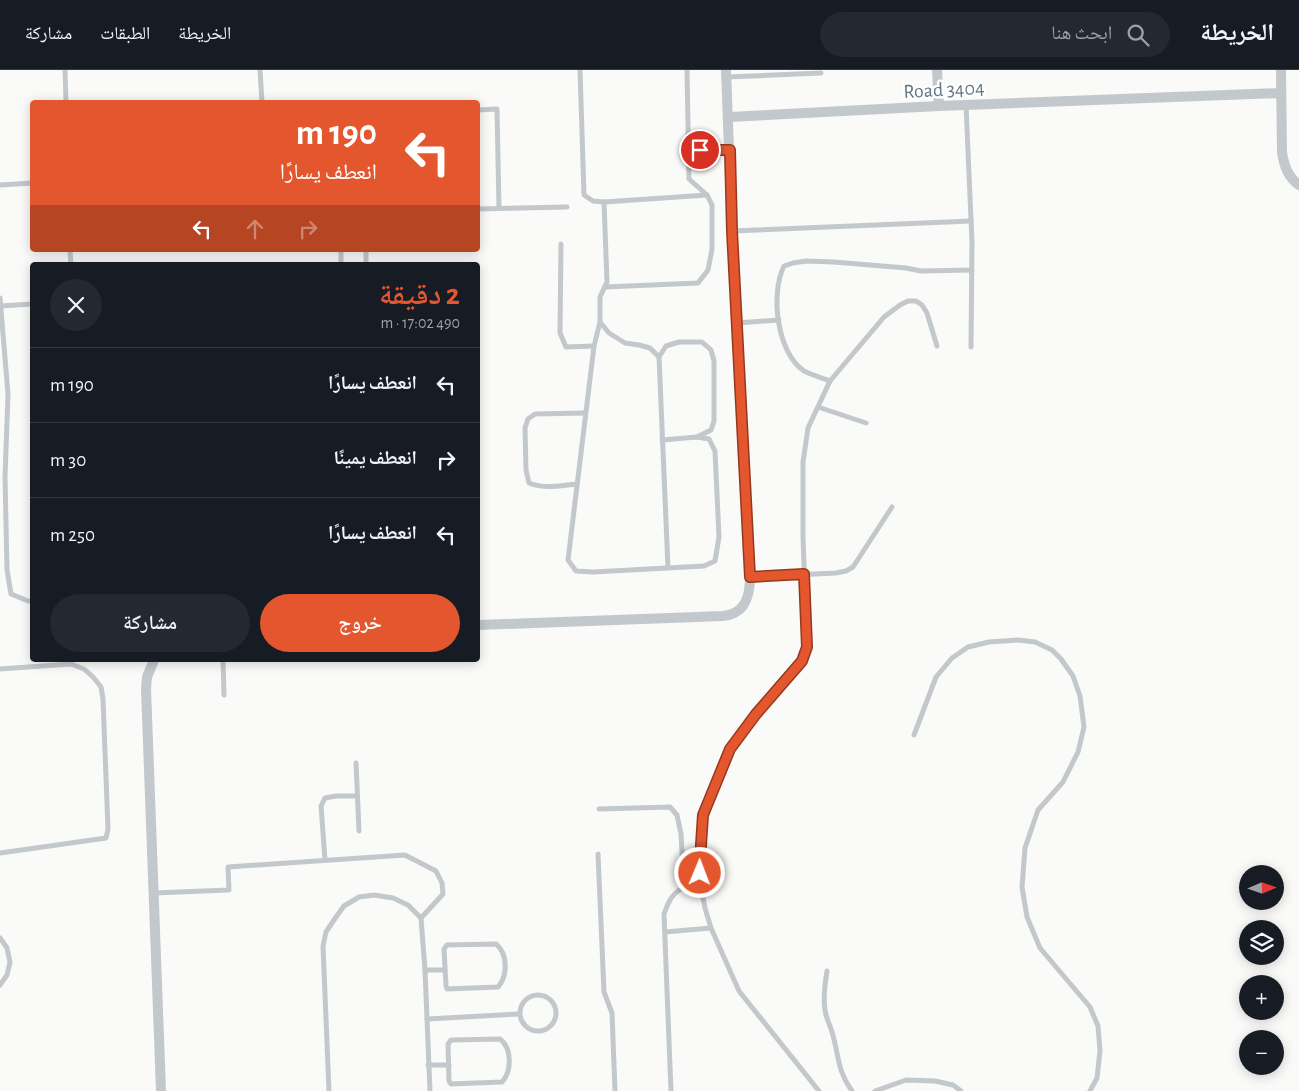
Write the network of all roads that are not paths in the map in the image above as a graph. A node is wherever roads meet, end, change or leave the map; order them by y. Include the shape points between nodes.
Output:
1 (65, 70) edge
2 (260, 70) edge
3 (580, 70) edge
4 (687, 70) edge
5 (937, 70) edge
6 (1280, 70) edge
7 (821, 73) dead end
8 (727, 74) edge
9 (1281, 93) junction
10 (66, 100) edge
11 (262, 100) edge
12 (966, 105) junction
13 (939, 106) junction
14 (480, 110) edge
15 (729, 117) junction
16 (688, 150) junction
17 (730, 150) junction
18 (30, 184) edge
19 (0, 185) edge
20 (1299, 185) edge
21 (707, 195) junction
22 (604, 202) junction
23 (567, 207) dead end
24 (499, 208) junction
25 (480, 209) edge
26 (971, 221) junction
27 (732, 231) junction
28 (561, 244) dead end
29 (972, 270) junction
30 (605, 287) junction
31 (0, 298) edge
32 (30, 304) edge
33 (1, 306) edge
34 (779, 320) junction
35 (600, 322) junction
36 (737, 323) junction
37 (594, 346) junction
38 (937, 346) dead end
39 (971, 347) dead end
40 (659, 357) junction
41 (830, 381) junction
42 (818, 407) junction
43 (585, 413) junction
44 (866, 423) dead end
45 (697, 437) junction
46 (662, 440) junction
47 (577, 484) junction
48 (892, 507) dead end
49 (668, 568) junction
50 (804, 574) junction
51 (750, 577) junction
52 (30, 601) edge
53 (480, 625) edge
54 (153, 662) edge
55 (223, 662) edge
56 (0, 669) edge
57 (224, 695) dead end
58 (914, 735) dead end
59 (356, 763) dead end
60 (357, 796) junction
61 (599, 809) dead end
62 (358, 831) dead end
63 (0, 853) edge
64 (598, 854) dead end
65 (325, 860) junction
66 (700, 887) junction
67 (684, 888) junction
68 (154, 893) junction
69 (421, 918) junction
70 (711, 928) junction
71 (665, 932) junction
72 (0, 938) edge
73 (425, 970) junction
74 (445, 970) junction
75 (827, 971) dead end
76 (0, 985) edge
77 (519, 1014) junction
78 (427, 1019) junction
79 (428, 1065) junction
80 (449, 1065) junction
81 (162, 1091) edge
82 (329, 1091) edge
83 (430, 1091) edge
84 (614, 1091) edge
85 (671, 1091) edge
86 (819, 1091) edge
87 (852, 1091) edge
88 (875, 1091) edge
89 (961, 1091) edge
90 (1090, 1091) edge

1 - 10 lane
2 - 11 lane
3 - 22 lane via 584,195 593,201
4 - 16 lane
5 - 13 street
6 - 9 street
7 - 8 lane
8 - 15 street
9 - 12 street, Road 3404
9 - 20 street via 1283,164 1288,175
12 - 13 street, Road 3404
12 - 26 lane
13 - 15 street, Road 3404
14 - 24 lane via 497,109
15 - 17 street
16 - 17 lane
16 - 21 lane via 690,179
17 - 27 street
18 - 19 lane
21 - 22 lane
21 - 30 lane via 712,204 712,249 708,270 698,283
22 - 30 lane
23 - 24 lane
24 - 25 lane
26 - 27 lane
26 - 29 lane
27 - 36 street
28 - 37 lane via 560,333 566,347
29 - 34 lane via 921,271 834,262 793,263 784,266 780,274
29 - 39 lane
30 - 35 lane via 600,297
31 - 33 lane
32 - 33 lane
33 - 52 lane via 8,394 5,477 7,570 12,594
34 - 36 lane
34 - 41 lane via 787,351 796,363 805,371
35 - 37 lane
35 - 40 lane via 625,343 650,348
36 - 51 street
37 - 43 lane
38 - 41 lane via 922,304 908,301 884,317
40 - 45 lane via 666,346 679,342 702,342 711,350 714,361 714,420 711,430
40 - 46 lane
41 - 42 lane
42 - 44 lane
42 - 50 lane via 808,428 802,462
43 - 47 lane
43 - 47 lane via 535,414 524,428 529,483 536,486
45 - 46 lane
45 - 49 lane via 709,439 715,451 719,537 715,560 704,566
46 - 49 lane
47 - 49 lane via 568,560 576,571
48 - 50 lane via 853,567 836,573
50 - 51 lane
50 - 66 lane via 807,647 802,661 730,749 703,815
51 - 53 street via 744,605 729,615
54 - 68 street via 146,689
55 - 57 lane
56 - 63 lane via 71,664 84,669 101,687 108,829 106,838
58 - 90 lane via 936,677 952,658 968,647 989,642 1035,642 1052,650 1073,676 1080,696 1084,727 1078,752 1063,782 1038,810 1025,848 1022,887 1027,917 1040,948 1090,1006 1098,1026 1097,1078
59 - 60 lane
60 - 62 lane
60 - 65 lane via 325,798 322,806
61 - 67 lane via 670,807 677,815 681,834
64 - 84 lane via 604,992 612,1013
65 - 68 lane via 228,866 229,890
65 - 69 lane via 404,856 436,871 442,882 443,894
66 - 67 lane
66 - 70 lane
67 - 71 lane via 670,899 664,914
68 - 81 street
69 - 73 lane
69 - 82 lane via 408,905 393,898 359,897 344,906 326,932 323,946
70 - 71 lane
70 - 86 lane via 739,991
71 - 85 lane
72 - 76 lane via 7,948 10,962 7,976
73 - 74 lane
73 - 78 lane
74 - 74 lane via 444,949 447,946 496,944 504,954 505,975 498,987 447,989
75 - 87 lane via 825,1009 838,1064
77 - 77 lane via 528,1028 545,1030 553,1022 556,1011 552,1001 542,994 531,995 522,1003
77 - 78 lane
78 - 79 lane
79 - 80 lane
79 - 83 lane
80 - 80 lane via 448,1044 451,1040 500,1039 508,1049 509,1070 502,1082 451,1084
88 - 89 lane via 906,1080 935,1081 953,1085

